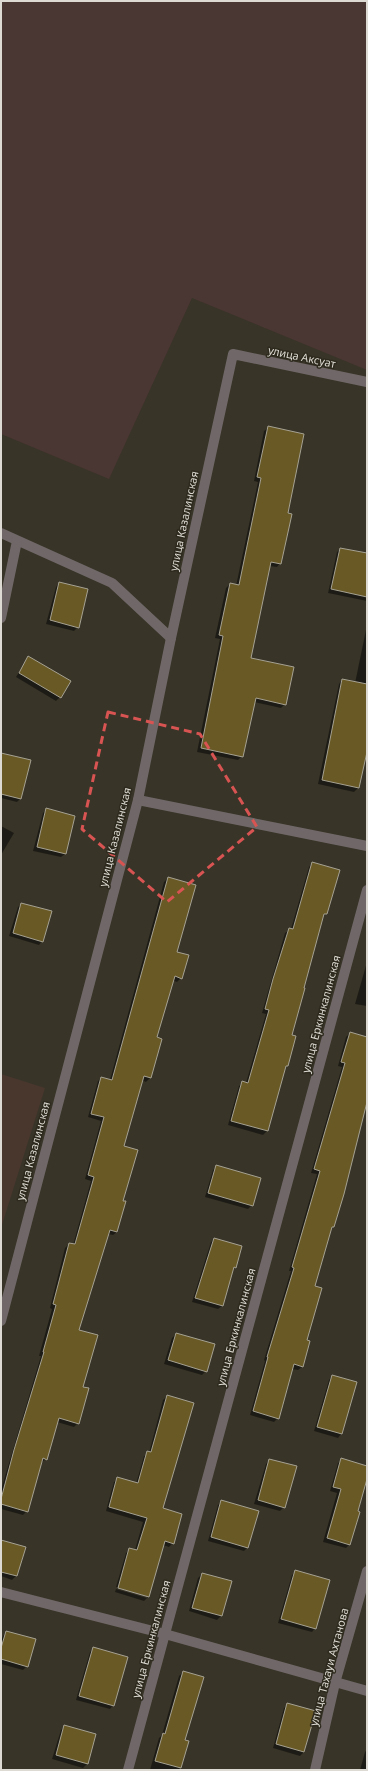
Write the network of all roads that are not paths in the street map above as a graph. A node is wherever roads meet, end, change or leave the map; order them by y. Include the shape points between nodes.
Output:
1 (233, 354) joint
2 (367, 382) edge
3 (1, 533) edge
4 (17, 541) junction
5 (1, 618) edge
6 (171, 638) junction
7 (138, 800) junction
8 (367, 846) edge
9 (367, 890) edge
10 (1, 1321) edge
11 (367, 1571) edge
12 (1, 1592) edge
13 (165, 1634) junction
14 (335, 1684) junction
15 (367, 1691) edge
16 (128, 1770) edge
17 (315, 1770) edge

1 - 2 street, улица Аксуат
1 - 6 street, улица Казалинская
3 - 4 street
4 - 5 street
4 - 6 street via 112,582
6 - 7 street, улица Казалинская
7 - 8 street
7 - 10 street, улица Казалинская
9 - 13 street, улица Еркинкалинская
11 - 14 street, улица Тахауи Ахтанова
12 - 13 street
13 - 14 street
13 - 16 street, улица Еркинкалинская
14 - 15 street
14 - 17 street, улица Тахауи Ахтанова

